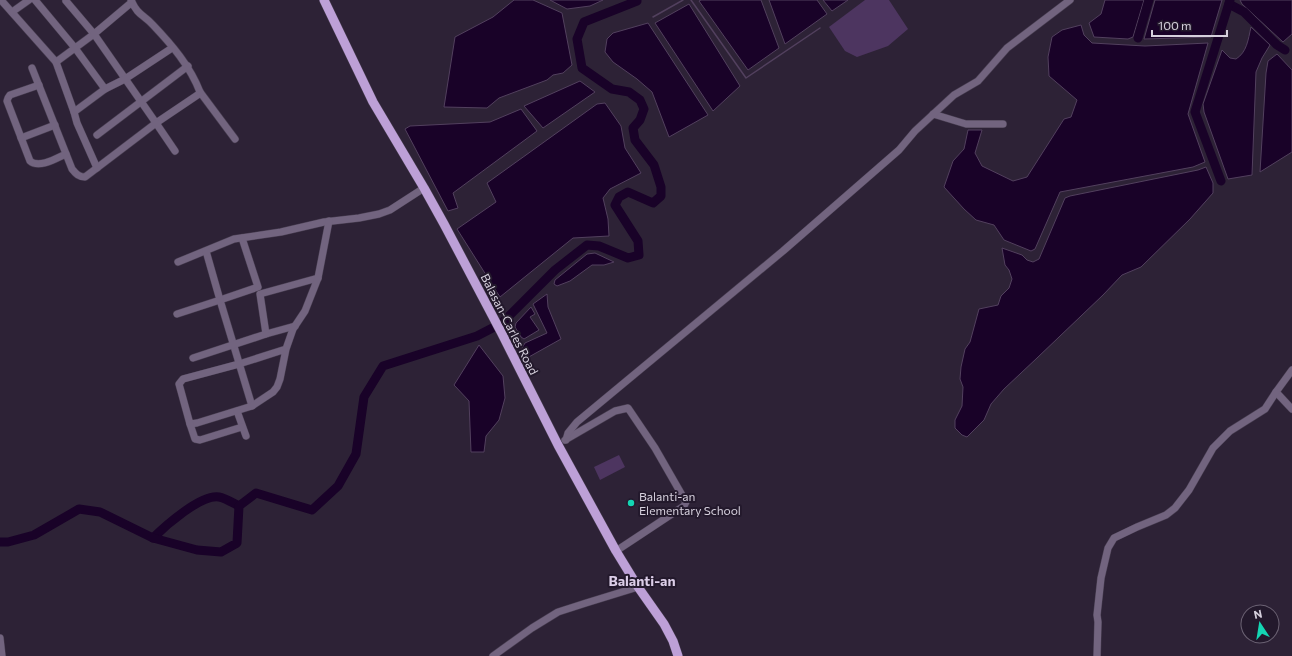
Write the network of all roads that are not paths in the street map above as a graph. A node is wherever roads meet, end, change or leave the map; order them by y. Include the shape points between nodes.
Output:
1 (2, 0) edge
2 (29, 0) edge
3 (35, 0) edge
4 (66, 0) edge
5 (324, 0) edge
6 (1070, 0) edge
7 (131, 1) edge
8 (12, 12) junction
9 (94, 34) junction
10 (75, 48) junction
11 (172, 48) junction
12 (56, 62) junction
13 (188, 66) junction
14 (32, 68) dead end
15 (125, 78) junction
16 (39, 85) junction
17 (104, 90) junction
18 (200, 92) junction
19 (141, 102) junction
20 (74, 112) junction
21 (933, 114) junction
22 (156, 123) junction
23 (1003, 124) dead end
24 (54, 125) junction
25 (97, 134) dead end
26 (21, 138) junction
27 (235, 139) dead end
28 (175, 151) dead end
29 (66, 154) junction
30 (97, 168) junction
31 (424, 188) junction
32 (330, 221) junction
33 (242, 238) junction
34 (206, 251) junction
35 (178, 262) dead end
36 (318, 278) junction
37 (259, 291) junction
38 (220, 300) junction
39 (177, 314) dead end
40 (295, 326) junction
41 (266, 334) junction
42 (233, 344) junction
43 (286, 349) junction
44 (193, 358) dead end
45 (239, 364) junction
46 (1292, 370) edge
47 (1276, 392) junction
48 (252, 406) junction
49 (1292, 409) edge
50 (237, 411) junction
51 (190, 424) junction
52 (242, 427) junction
53 (246, 436) dead end
54 (562, 442) junction
55 (616, 551) junction
56 (638, 587) junction
57 (0, 638) edge
58 (2, 656) edge
59 (493, 656) edge
60 (678, 656) edge
61 (1096, 656) edge

1 - 8 street
2 - 8 street
3 - 10 street
4 - 9 street
5 - 31 main road, Balasan-Carles Road via 373,102
6 - 21 street via 1007,48 978,80 954,95
7 - 9 street
7 - 11 street via 137,12 152,24
8 - 12 street
9 - 10 street
9 - 15 street
10 - 12 street
10 - 17 street
11 - 13 street
11 - 15 street
12 - 20 street
13 - 18 street
13 - 19 street
14 - 16 street
15 - 17 street
15 - 19 street
16 - 24 street
16 - 26 street via 10,95 6,101
17 - 20 street
18 - 22 street
18 - 27 street
19 - 22 street
19 - 25 street
20 - 30 street
21 - 23 street via 966,124
21 - 54 street via 899,150 783,251 577,422
22 - 28 street
22 - 30 street
24 - 26 street
24 - 29 street
26 - 29 street via 32,163 46,162
29 - 30 street via 72,169 82,177
31 - 32 street via 390,210 359,218
31 - 54 main road, Balasan-Carles Road
32 - 33 street
32 - 36 street
33 - 34 street
33 - 37 street
34 - 35 street
34 - 38 street
36 - 37 street
36 - 40 street
37 - 38 street
37 - 41 street
38 - 39 street
38 - 42 street
40 - 41 street
40 - 43 street
41 - 42 street
42 - 44 street
42 - 45 street
43 - 45 street
43 - 48 street via 277,387
45 - 48 street
45 - 51 street via 183,379 179,384
46 - 47 street
47 - 49 street
47 - 61 street via 1265,409 1230,431 1213,448 1176,508 1114,538 1108,548 1101,578
48 - 50 street
50 - 51 street
50 - 52 street
51 - 52 street via 195,439 200,440
52 - 53 street
54 - 55 main road, Balasan-Carles Road
54 - 55 street via 615,411 628,408 686,502 684,506
55 - 56 main road, Balasan-Carles Road
56 - 59 street via 558,612
56 - 60 main road, Balasan-Carles Road via 664,624
57 - 58 street

